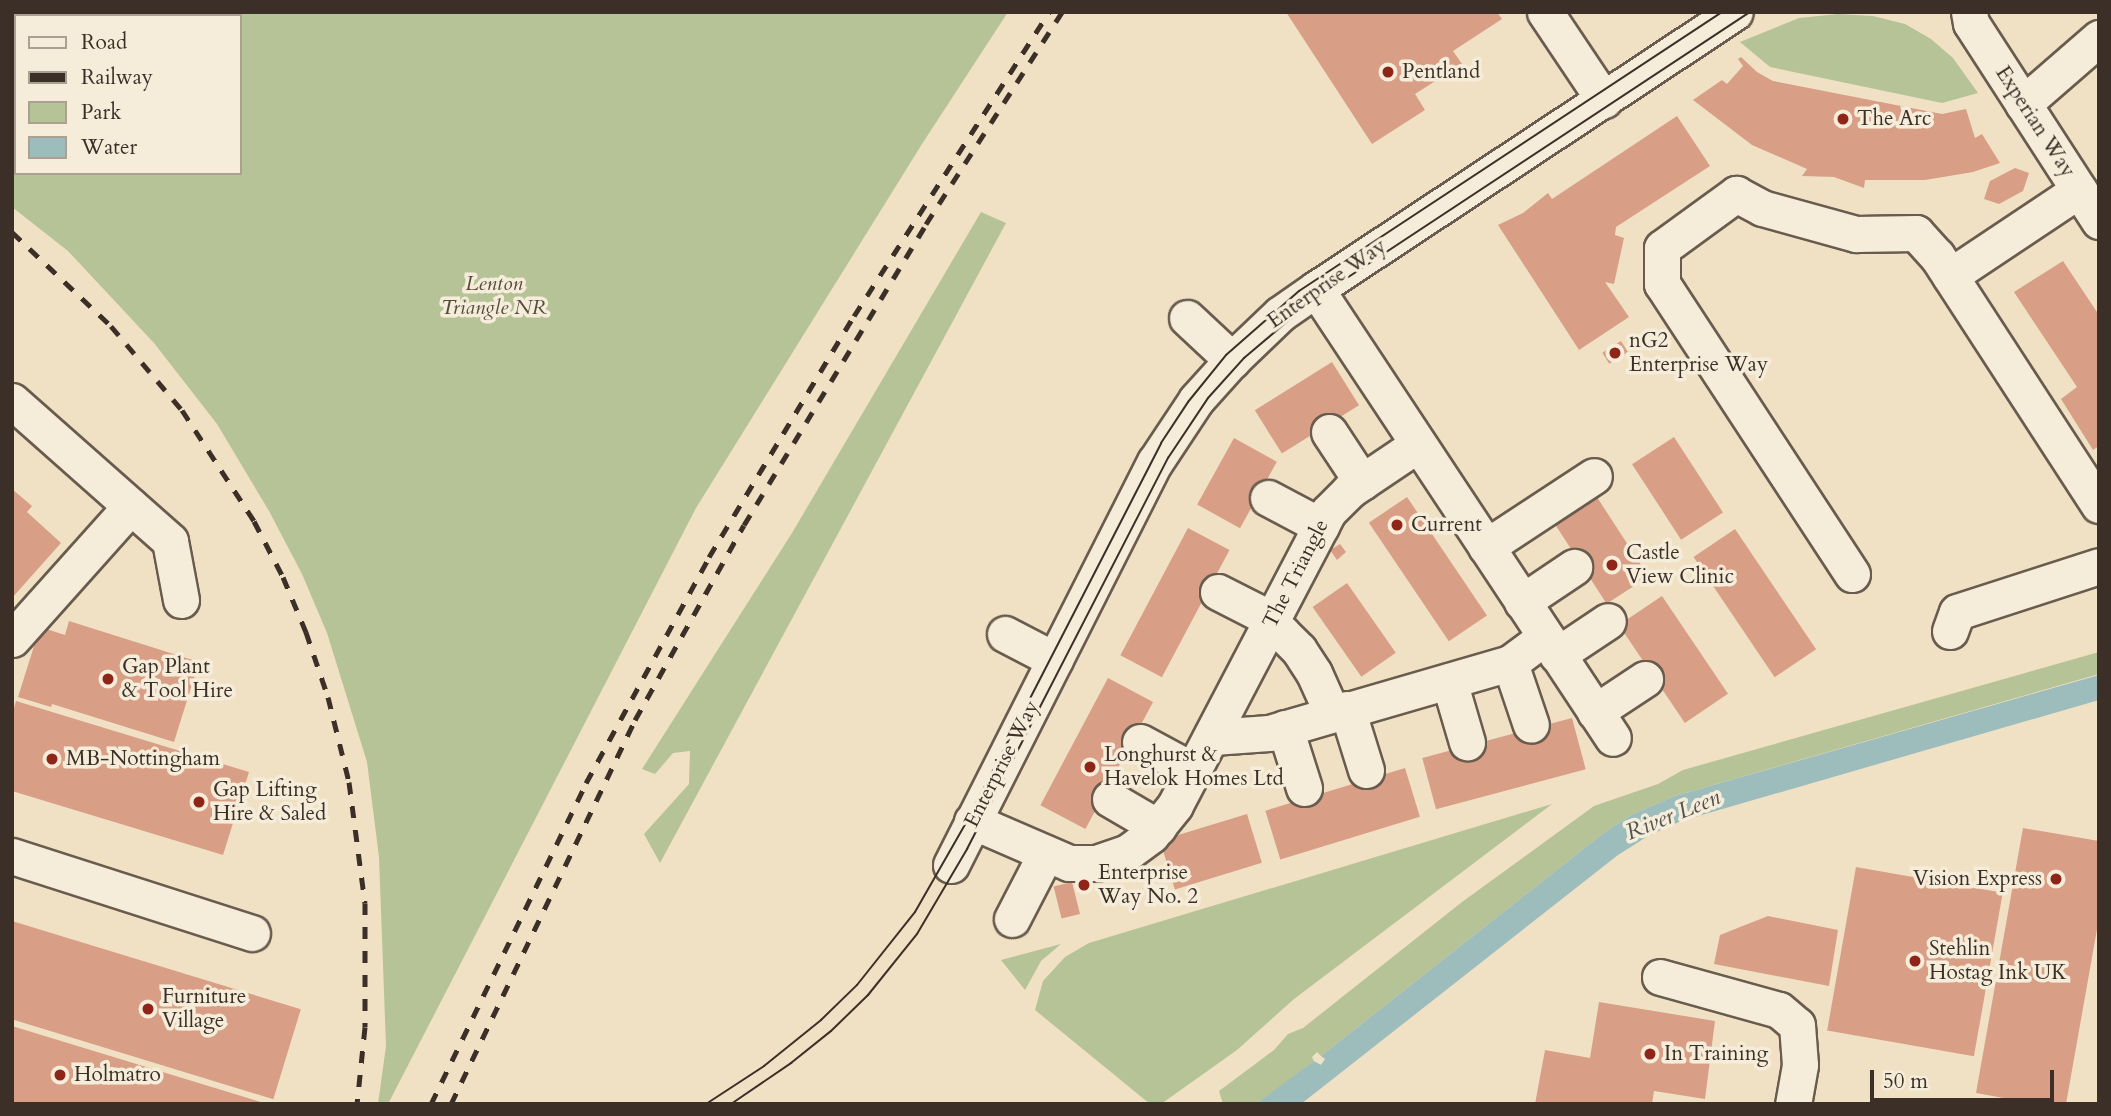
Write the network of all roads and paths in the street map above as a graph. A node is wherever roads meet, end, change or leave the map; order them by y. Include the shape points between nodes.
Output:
1 (1545, 12) edge
2 (1735, 12) edge
3 (1965, 16) edge
4 (2099, 38) edge
5 (1604, 100) junction
6 (2023, 104) junction
7 (2079, 190) junction
8 (2099, 221) edge
9 (1950, 276) junction
10 (1316, 289) junction
11 (1187, 318) dead end
12 (1232, 360) junction
13 (12, 401) edge
14 (1329, 432) dead end
15 (1417, 444) junction
16 (1594, 476) dead end
17 (1362, 482) junction
18 (1268, 498) dead end
19 (2099, 505) edge
20 (131, 506) junction
21 (1321, 526) junction
22 (1486, 547) junction
23 (2099, 566) edge
24 (1574, 567) dead end
25 (1852, 574) dead end
26 (1218, 592) dead end
27 (181, 600) dead end
28 (1522, 602) junction
29 (1608, 621) dead end
30 (1271, 623) junction
31 (1950, 631) dead end
32 (1005, 634) dead end
33 (12, 639) edge
34 (1551, 646) junction
35 (1055, 660) junction
36 (1510, 663) junction
37 (1646, 679) dead end
38 (1449, 681) junction
39 (1339, 711) junction
40 (1531, 725) dead end
41 (1285, 728) junction
42 (1213, 737) junction
43 (1140, 742) dead end
44 (1467, 742) dead end
45 (1366, 770) dead end
46 (1197, 781) junction
47 (1304, 788) dead end
48 (1110, 799) dead end
49 (972, 821) junction
50 (1158, 827) junction
51 (1045, 855) junction
52 (12, 856) edge
53 (951, 864) dead end
54 (1012, 919) dead end
55 (252, 933) dead end
56 (1660, 977) dead end
57 (1793, 1104) edge

1 - 5 street
2 - 5 street, Enterprise Way
3 - 6 street, Experian Way
4 - 6 street
5 - 10 street, Enterprise Way
6 - 7 street, Experian Way
7 - 8 street, Experian Way
7 - 9 street
9 - 19 street
9 - 25 street via 1916,233 1856,234 1762,208 1736,194 1662,248 1662,284
10 - 12 street, Enterprise Way via 1272,321
10 - 15 street
11 - 12 street
12 - 35 street, Enterprise Way via 1196,400 1155,462
13 - 20 street
14 - 17 street
15 - 17 street, The Triangle
15 - 22 street
16 - 22 street
17 - 21 street, The Triangle via 1334,505
18 - 21 street
20 - 27 street via 170,541
20 - 33 street
21 - 30 street, The Triangle
22 - 28 street
23 - 31 street via 1957,612
24 - 28 street
26 - 30 street
28 - 34 street
29 - 34 street
30 - 39 street via 1299,650
30 - 42 street, The Triangle
32 - 35 street
34 - 36 street
34 - 37 street via 1604,725
35 - 49 street, Enterprise Way
36 - 38 street
36 - 40 street
38 - 39 street
38 - 44 street
39 - 41 street
39 - 45 street
41 - 42 street
41 - 47 street
42 - 46 street, The Triangle
43 - 46 street
46 - 50 street, The Triangle
48 - 50 street
49 - 51 street, The Triangle
49 - 53 street, Enterprise Way
50 - 51 street, The Triangle via 1128,852 1096,863 1069,863
51 - 54 street
52 - 55 street
56 - 57 street via 1779,1010 1797,1025 1800,1065

